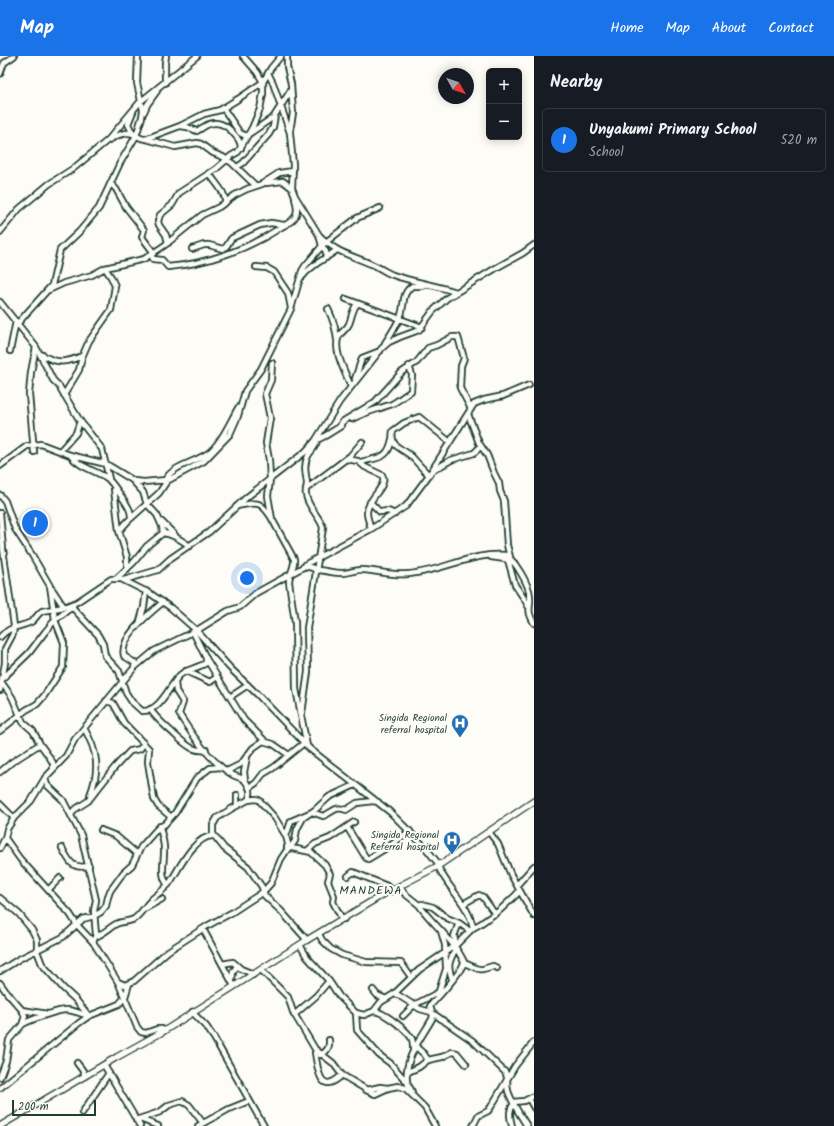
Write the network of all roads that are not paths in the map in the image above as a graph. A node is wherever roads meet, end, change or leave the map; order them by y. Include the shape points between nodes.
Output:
1 (14, 56) edge
2 (138, 56) edge
3 (166, 56) edge
4 (198, 56) edge
5 (243, 56) edge
6 (281, 56) edge
7 (287, 56) edge
8 (268, 73) junction
9 (0, 74) edge
10 (263, 82) junction
11 (165, 83) junction
12 (160, 87) junction
13 (290, 90) junction
14 (140, 102) junction
15 (281, 105) junction
16 (135, 108) junction
17 (223, 108) junction
18 (284, 112) junction
19 (275, 115) junction
20 (142, 116) junction
21 (180, 126) junction
22 (290, 133) junction
23 (134, 135) junction
24 (248, 136) junction
25 (145, 139) junction
26 (108, 140) junction
27 (241, 148) junction
28 (227, 159) junction
29 (237, 167) junction
30 (292, 171) junction
31 (210, 173) junction
32 (110, 184) junction
33 (262, 184) junction
34 (255, 185) junction
35 (292, 188) junction
36 (295, 196) junction
37 (225, 203) junction
38 (380, 208) dead end
39 (284, 225) junction
40 (0, 232) edge
41 (168, 243) junction
42 (324, 244) junction
43 (534, 245) edge
44 (192, 249) dead end
45 (336, 250) junction
46 (153, 254) junction
47 (326, 258) junction
48 (256, 267) dead end
49 (105, 268) junction
50 (299, 280) junction
51 (427, 284) junction
52 (48, 290) junction
53 (456, 292) junction
54 (346, 299) dead end
55 (0, 302) edge
56 (357, 304) junction
57 (291, 309) junction
58 (328, 309) dead end
59 (399, 319) junction
60 (17, 322) junction
61 (422, 327) junction
62 (337, 343) junction
63 (36, 347) junction
64 (381, 350) junction
65 (10, 351) dead end
66 (40, 353) junction
67 (82, 356) junction
68 (272, 363) dead end
69 (409, 366) junction
70 (353, 385) junction
71 (529, 385) dead end
72 (65, 393) junction
73 (471, 408) junction
74 (468, 414) junction
75 (80, 421) junction
76 (340, 426) junction
77 (392, 439) junction
78 (316, 441) junction
79 (33, 442) junction
80 (362, 442) dead end
81 (450, 442) junction
82 (481, 446) junction
83 (399, 448) junction
84 (390, 450) junction
85 (60, 451) junction
86 (34, 452) dead end
87 (70, 454) junction
88 (346, 459) junction
89 (361, 462) junction
90 (106, 464) junction
91 (0, 466) edge
92 (430, 473) junction
93 (109, 479) junction
94 (270, 479) junction
95 (132, 480) junction
96 (165, 481) junction
97 (114, 487) junction
98 (306, 489) junction
99 (0, 495) edge
100 (370, 502) junction
101 (147, 504) junction
102 (237, 506) junction
103 (0, 513) edge
104 (395, 514) junction
105 (130, 518) junction
106 (158, 518) junction
107 (272, 519) junction
108 (371, 529) junction
109 (1, 531) edge
110 (119, 531) junction
111 (162, 533) junction
112 (177, 538) junction
113 (190, 546) junction
114 (317, 558) junction
115 (509, 559) junction
116 (305, 566) junction
117 (127, 569) junction
118 (315, 570) junction
119 (291, 574) junction
120 (117, 578) junction
121 (124, 580) junction
122 (50, 586) junction
123 (146, 591) junction
124 (77, 602) junction
125 (163, 602) junction
126 (64, 607) junction
127 (72, 607) junction
128 (528, 608) junction
129 (53, 609) junction
130 (55, 620) junction
131 (139, 623) junction
132 (534, 623) edge
133 (17, 626) junction
134 (195, 631) junction
135 (0, 638) edge
136 (5, 649) junction
137 (207, 660) junction
138 (134, 668) junction
139 (186, 671) junction
140 (217, 677) junction
141 (2, 681) junction
142 (122, 682) junction
143 (175, 682) junction
144 (248, 685) junction
145 (0, 690) edge
146 (230, 697) junction
147 (106, 701) junction
148 (150, 709) junction
149 (302, 717) junction
150 (19, 719) junction
151 (84, 728) junction
152 (0, 731) edge
153 (265, 741) junction
154 (144, 743) junction
155 (40, 744) junction
156 (305, 744) junction
157 (206, 750) junction
158 (289, 755) junction
159 (247, 756) junction
160 (222, 767) junction
161 (53, 769) junction
162 (227, 771) junction
163 (0, 772) edge
164 (45, 778) junction
165 (245, 780) junction
166 (355, 785) junction
167 (249, 788) junction
168 (238, 795) dead end
169 (248, 800) junction
170 (88, 801) junction
171 (534, 801) edge
172 (379, 803) junction
173 (0, 804) edge
174 (238, 805) junction
175 (312, 812) junction
176 (71, 815) junction
177 (171, 817) junction
178 (14, 818) junction
179 (354, 822) dead end
180 (160, 826) junction
181 (347, 827) junction
182 (101, 830) dead end
183 (410, 831) junction
184 (489, 832) junction
185 (214, 836) junction
186 (286, 836) junction
187 (5, 838) junction
188 (289, 847) junction
189 (0, 848) edge
190 (62, 848) dead end
191 (307, 851) junction
192 (137, 854) junction
193 (439, 865) junction
194 (89, 866) junction
195 (534, 866) edge
196 (348, 876) dead end
197 (60, 878) dead end
198 (166, 885) junction
199 (517, 885) junction
200 (400, 886) junction
201 (48, 890) junction
202 (392, 891) junction
203 (263, 892) junction
204 (520, 892) junction
205 (0, 898) edge
206 (162, 899) dead end
207 (462, 904) junction
208 (419, 906) junction
209 (142, 910) junction
210 (495, 914) junction
211 (94, 916) junction
212 (534, 916) edge
213 (344, 919) junction
214 (459, 923) junction
215 (77, 925) junction
216 (203, 929) junction
217 (472, 929) junction
218 (441, 930) junction
219 (319, 934) junction
220 (94, 939) junction
221 (307, 940) junction
222 (300, 945) junction
223 (456, 946) junction
224 (37, 951) junction
225 (446, 952) junction
226 (450, 962) junction
227 (464, 963) junction
228 (222, 964) junction
229 (237, 966) junction
230 (446, 967) junction
231 (497, 968) dead end
232 (261, 970) junction
233 (0, 971) edge
234 (253, 975) junction
235 (411, 977) junction
236 (452, 979) junction
237 (329, 981) junction
238 (118, 982) junction
239 (0, 983) edge
240 (128, 984) junction
241 (233, 984) junction
242 (445, 989) junction
243 (373, 990) dead end
244 (439, 991) junction
245 (394, 994) junction
246 (125, 997) junction
247 (386, 999) junction
248 (414, 1005) junction
249 (22, 1010) junction
250 (374, 1011) junction
251 (192, 1012) junction
252 (431, 1012) junction
253 (356, 1013) junction
254 (48, 1014) junction
255 (294, 1015) junction
256 (90, 1016) junction
257 (403, 1016) dead end
258 (23, 1024) junction
259 (164, 1031) junction
260 (330, 1040) dead end
261 (534, 1042) edge
262 (414, 1047) junction
263 (318, 1054) junction
264 (428, 1060) junction
265 (77, 1063) dead end
266 (466, 1064) dead end
267 (104, 1065) junction
268 (408, 1072) junction
269 (109, 1073) junction
270 (342, 1075) junction
271 (85, 1076) junction
272 (0, 1077) edge
273 (508, 1078) junction
274 (407, 1082) junction
275 (0, 1088) edge
276 (413, 1094) junction
277 (532, 1097) edge
278 (249, 1101) junction
279 (514, 1103) junction
280 (534, 1108) edge
281 (82, 1113) dead end
282 (138, 1119) junction
283 (1, 1124) edge
284 (200, 1125) edge
285 (140, 1126) edge
286 (158, 1126) edge
287 (264, 1126) edge
288 (435, 1126) edge
289 (473, 1126) edge
290 (512, 1126) edge
291 (527, 1126) edge

1 - 9 street via 4,63
2 - 14 street via 137,82
3 - 11 street
4 - 11 street
5 - 10 street
6 - 8 street
7 - 13 street
8 - 10 street
8 - 15 street
10 - 17 street
10 - 24 street via 262,104
11 - 12 street
12 - 14 street
12 - 20 street
13 - 15 street
13 - 22 street via 293,113
14 - 16 street
14 - 20 street via 143,108
15 - 18 street
15 - 19 street
16 - 23 street via 128,124
16 - 26 street
17 - 21 street via 200,115
17 - 24 street via 240,133
18 - 19 street
18 - 22 street
19 - 24 street
19 - 29 street via 269,134
20 - 23 street
21 - 25 street
21 - 27 street via 197,131 208,125 222,124 241,143
22 - 30 street
23 - 25 street
23 - 26 street via 119,135
23 - 32 street
24 - 27 street
25 - 28 street via 175,147 199,143
26 - 40 street via 24,205
27 - 28 street
28 - 29 street
28 - 31 street
29 - 34 street
30 - 33 street via 279,173
30 - 35 street
31 - 37 street via 225,195
31 - 41 street via 179,193 172,205 160,215 158,223
32 - 46 street via 144,231 142,237
32 - 52 street via 99,208 80,232 60,250 53,282
33 - 34 street
33 - 35 street via 283,181
34 - 37 street
35 - 36 street
36 - 39 street via 296,215 292,221
36 - 42 street
37 - 41 street via 202,215
38 - 42 street via 357,218
39 - 44 street via 271,223 253,227 232,238 223,248 204,246
39 - 46 street via 266,237 227,254 197,263 168,267 162,260 153,259
41 - 46 street
42 - 45 street
42 - 47 street
42 - 50 street via 305,266
43 - 53 street
45 - 47 street
45 - 51 street via 388,273
46 - 49 street via 140,261
47 - 50 street via 308,270
48 - 57 street via 274,272 288,293
49 - 52 street
49 - 67 street via 115,284 111,307
50 - 57 street
51 - 53 street
51 - 59 street via 412,286 406,292
52 - 60 street
53 - 61 street via 432,311
54 - 56 street
55 - 60 street
56 - 59 street
56 - 62 street via 349,326 342,332
57 - 96 street via 261,369 245,391 230,434 204,461
58 - 62 street
59 - 61 street
59 - 64 street
60 - 63 street
60 - 65 street
61 - 64 street via 394,340
62 - 70 street via 337,353
63 - 66 street
63 - 79 street via 29,394
64 - 70 street
64 - 70 street via 362,358
66 - 67 street via 57,362
66 - 72 street via 53,380
67 - 72 street via 80,370
68 - 94 street via 271,380 265,394 270,418 266,443
69 - 73 street via 417,362 429,347 458,337 464,358 460,388
69 - 76 street via 373,403 342,422
69 - 76 street via 412,375 411,391 392,404 360,414
70 - 78 street
71 - 73 street via 477,403
72 - 75 street
73 - 74 street
74 - 81 street
74 - 82 street
75 - 85 street via 76,433
75 - 90 street via 102,449
76 - 78 street
77 - 81 street via 395,429 419,417
77 - 83 street
77 - 84 street
78 - 94 street
78 - 98 street via 316,446 307,457
79 - 85 street
79 - 86 street
79 - 91 street
80 - 88 street
81 - 92 street
82 - 92 street via 474,453 451,460
82 - 115 street via 499,481 504,501
83 - 84 street
83 - 92 street
84 - 89 street via 382,457
85 - 87 street
87 - 90 street
87 - 93 street via 78,464
88 - 89 street
88 - 98 street
89 - 100 street via 365,467 382,475 384,480
90 - 93 street
90 - 95 street
92 - 104 street via 409,503
93 - 97 street
94 - 102 street
94 - 107 street via 268,496
95 - 96 street
95 - 101 street via 143,492
96 - 101 street via 159,493
97 - 105 street via 127,504
97 - 110 street
98 - 114 street via 310,506 323,526 321,548
99 - 122 street via 5,501 15,529
100 - 104 street via 380,512 388,511
100 - 108 street via 367,514
101 - 105 street
101 - 106 street
102 - 107 street via 259,503
102 - 113 street
103 - 109 street
104 - 108 street
105 - 110 street
106 - 111 street
106 - 112 street
107 - 119 street via 294,559
108 - 114 street
109 - 133 street
110 - 117 street via 127,557
111 - 112 street
111 - 117 street
112 - 113 street
113 - 121 street via 157,571
114 - 116 street
114 - 118 street
115 - 118 street via 507,555 498,554 473,557 433,570 401,575 360,570 343,573
115 - 128 street via 515,585
115 - 128 street via 526,580 530,596
116 - 118 street
116 - 119 street
117 - 120 street
118 - 149 street via 307,628 308,672
119 - 134 street via 256,592 244,605 228,611
119 - 149 street via 289,582 295,622 296,689
120 - 121 street
120 - 124 street via 111,579
121 - 123 street
122 - 126 street
122 - 129 street
123 - 125 street
123 - 131 street
124 - 126 street
124 - 127 street
125 - 131 street
125 - 134 street
126 - 129 street
127 - 130 street
127 - 142 street via 98,635 105,656 119,671
128 - 132 street
129 - 130 street
129 - 133 street via 42,611 32,621
130 - 141 street via 29,653
130 - 150 street via 64,643 63,667 38,703
131 - 138 street via 128,638 124,649 124,656 135,663
133 - 135 street
133 - 136 street
134 - 137 street
134 - 138 street via 154,651
134 - 144 street
135 - 136 street via 5,643
136 - 141 street
137 - 139 street via 203,665
137 - 140 street
138 - 142 street
139 - 140 street via 210,682
139 - 143 street
140 - 146 street
141 - 145 street
141 - 150 street via 12,697
142 - 147 street
142 - 148 street via 126,693 136,706 142,711
143 - 148 street via 160,702
143 - 157 street via 176,691 183,702 179,714
144 - 146 street
144 - 156 street
146 - 153 street via 244,720
147 - 151 street
147 - 154 street via 113,703 124,723
148 - 157 street via 162,724 187,746 195,750
149 - 156 street
150 - 152 street
150 - 155 street via 33,731
151 - 161 street via 66,756
151 - 170 street via 96,754 96,774
153 - 158 street
153 - 159 street via 259,743
154 - 170 street via 140,749 130,751
154 - 177 street via 149,750 148,762 154,799
155 - 161 street via 53,763
155 - 163 street
156 - 158 street
156 - 166 street
157 - 160 street
158 - 167 street
159 - 162 street via 239,766
159 - 165 street
160 - 162 street
160 - 177 street via 214,766 198,778
161 - 164 street
162 - 165 street
164 - 176 street via 47,785 62,798
164 - 178 street via 31,801
165 - 167 street
166 - 172 street
166 - 175 street via 329,797
167 - 169 street
168 - 174 street
169 - 174 street
169 - 186 street via 259,800
170 - 176 street
171 - 184 main road
172 - 175 street via 357,802 346,810 336,809 325,815
172 - 183 street
173 - 178 street
174 - 185 street via 221,816 212,829
175 - 186 street via 291,821
175 - 188 street via 301,821 295,841
176 - 194 street via 81,835
177 - 180 street
178 - 187 street
179 - 181 street
180 - 192 street
180 - 198 street
181 - 183 street via 368,859
181 - 191 street
182 - 192 street via 116,836
183 - 193 street
184 - 193 main road
184 - 199 street via 498,844
185 - 198 street via 207,836 193,849
185 - 203 street via 224,848 248,867
186 - 188 street
187 - 189 street
187 - 201 street
188 - 191 street
188 - 203 street
190 - 194 street via 75,866
191 - 213 street via 314,854 330,873 328,881 333,902
192 - 211 street via 132,865 110,891 105,909
193 - 200 main road
193 - 207 street
194 - 211 street via 96,900
195 - 199 street
196 - 202 street via 356,872 387,886
197 - 201 street
198 - 209 street
199 - 204 street
200 - 202 main road
200 - 208 street
201 - 215 street
202 - 213 main road
203 - 216 street
203 - 221 street
204 - 210 street
204 - 212 street
205 - 224 street via 19,914 32,930 37,940
206 - 209 street
207 - 210 street via 479,895
207 - 217 street via 471,919
208 - 214 street via 431,906
208 - 218 street
209 - 220 street via 135,918 115,925
210 - 217 street
211 - 215 street
211 - 220 street
213 - 219 main road
214 - 217 street
214 - 223 street via 454,936
215 - 220 street
215 - 224 street via 64,936
216 - 228 street
216 - 240 street via 161,955 139,977
217 - 223 street
218 - 223 street
218 - 225 street
219 - 221 main road
219 - 235 street via 322,940 338,953 366,962 401,963
220 - 238 street
221 - 222 main road
222 - 232 main road
222 - 237 street via 307,957
223 - 225 street
223 - 226 street
223 - 227 street
224 - 233 street
224 - 256 street via 46,969
225 - 230 street
225 - 235 street
226 - 230 street
226 - 236 street via 448,968
227 - 231 street via 479,970 493,966
227 - 236 street
228 - 229 street via 234,962
228 - 241 street
229 - 234 street
229 - 241 street via 233,972
230 - 244 street
232 - 234 main road
232 - 255 street via 288,997
234 - 241 main road
235 - 245 street
236 - 242 street
237 - 253 street via 335,992
237 - 255 street
238 - 240 street
238 - 246 street
239 - 249 street
240 - 246 street
241 - 251 main road
242 - 244 street
242 - 252 street via 431,1005
243 - 247 street
244 - 248 street
245 - 247 street
245 - 248 street
246 - 256 street via 116,1006
246 - 259 street via 141,1032 146,1034 158,1028
247 - 250 street
248 - 252 street
248 - 257 street
249 - 254 street
249 - 258 street via 25,1016
250 - 253 street via 364,1015
250 - 262 street via 383,1014 404,1030 412,1039
251 - 259 main road
251 - 278 street via 214,1038
252 - 262 street via 432,1019
252 - 273 street via 473,1041
253 - 274 street via 357,1030
254 - 256 street via 65,1010
254 - 258 street via 30,1019
255 - 263 street
256 - 275 street
258 - 272 street via 9,1040 6,1061
259 - 267 main road
260 - 263 street via 324,1053
261 - 273 street
262 - 264 street
262 - 268 street
263 - 270 street via 333,1063
263 - 270 street via 318,1074 321,1079 330,1083
264 - 266 street via 454,1052
264 - 268 street
265 - 271 street
267 - 269 street
267 - 271 main road
268 - 274 street
269 - 281 street
269 - 282 street
270 - 276 street via 366,1090 398,1086
271 - 283 main road
273 - 279 street via 508,1088
273 - 289 street via 491,1107 478,1116
274 - 276 street
276 - 288 street
277 - 279 street
277 - 280 street
278 - 284 street
278 - 287 street
279 - 290 street via 510,1113
279 - 291 street
282 - 284 street via 182,1101 189,1105
282 - 285 street
282 - 286 street

